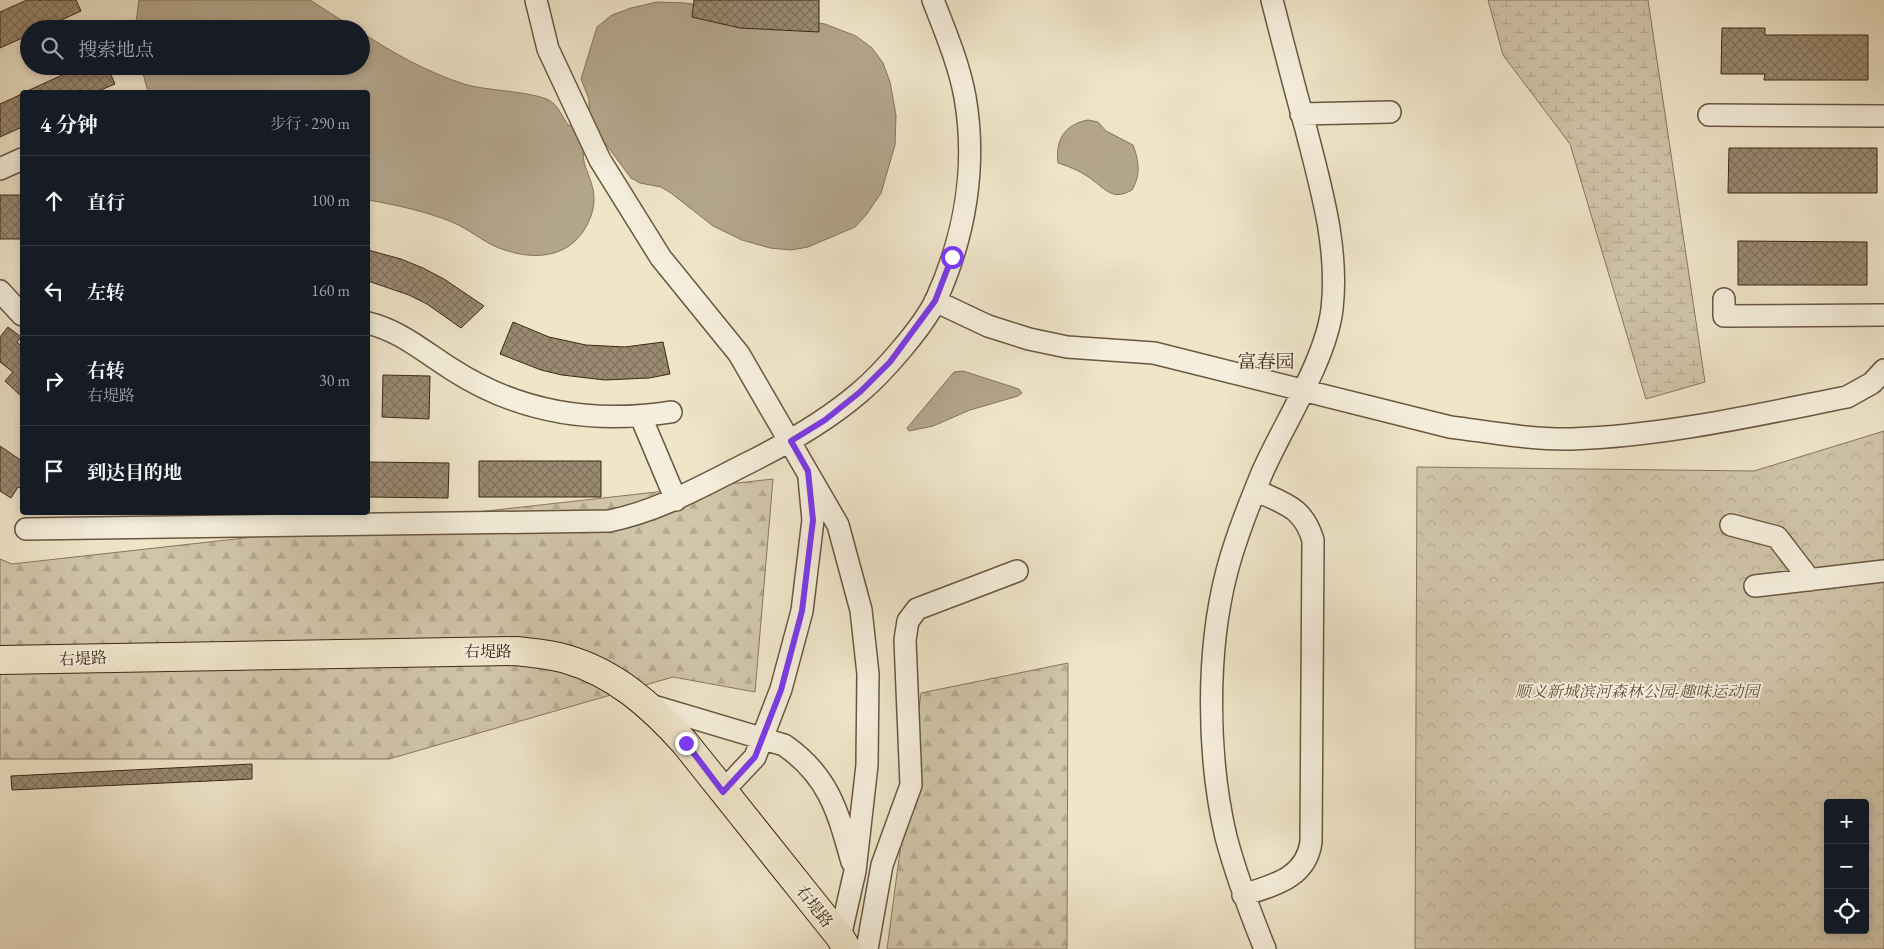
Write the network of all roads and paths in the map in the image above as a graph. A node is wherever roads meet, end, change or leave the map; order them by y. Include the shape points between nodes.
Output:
1 (536, 0) edge
2 (933, 0) edge
3 (1272, 0) edge
4 (1390, 112) dead end
5 (1301, 114) junction
6 (1709, 115) dead end
7 (1884, 116) edge
8 (20, 160) edge
9 (0, 169) edge
10 (0, 291) edge
11 (1724, 298) dead end
12 (935, 301) junction
13 (20, 313) edge
14 (1884, 315) edge
15 (370, 324) edge
16 (1884, 370) edge
17 (1303, 389) junction
18 (671, 412) dead end
19 (641, 417) junction
20 (791, 441) junction
21 (808, 471) junction
22 (1255, 490) junction
23 (676, 500) junction
24 (273, 518) edge
25 (1731, 524) dead end
26 (26, 529) dead end
27 (1884, 570) edge
28 (1017, 571) dead end
29 (1810, 580) junction
30 (1755, 586) dead end
31 (0, 660) edge
32 (650, 705) junction
33 (762, 738) junction
34 (723, 792) junction
35 (855, 871) junction
36 (1244, 894) junction
37 (843, 943) edge
38 (868, 949) edge
39 (1264, 949) edge

1 - 20 street via 548,49 600,160 661,258 739,354
2 - 12 street via 955,58 965,96 970,142 969,182 963,219
3 - 5 street
4 - 5 street
5 - 17 street via 1323,196 1335,276 1331,313
6 - 7 street
8 - 9 street
10 - 13 street
11 - 14 street via 1724,316
12 - 17 street via 988,326 1030,339 1067,347 1154,354
12 - 20 street via 890,362 860,392 825,420
15 - 19 street via 388,328 496,394 526,405 598,418
16 - 17 street via 1872,383 1847,397 1660,432 1570,439 1500,434 1450,426
17 - 22 street
18 - 19 street
19 - 23 street
20 - 21 street
20 - 23 street
21 - 33 street via 813,520 802,611 781,690
21 - 35 street via 838,525 861,610 868,674 867,765
22 - 36 street via 1226,573 1213,670 1217,778 1226,834
22 - 36 street via 1296,509 1308,523 1313,540 1311,842 1309,857 1299,871 1275,885
23 - 24 street via 640,515 608,521
24 - 26 street
25 - 29 street via 1777,537
27 - 29 street
28 - 38 street via 917,609 908,622 905,640 910,784 882,865
29 - 30 street
31 - 32 main road, 右堤路 via 516,651 566,659 616,680
32 - 33 street
32 - 34 main road, 右堤路 via 686,743
33 - 34 street via 755,757
33 - 35 street via 784,745 801,756 821,779 837,807
34 - 37 main road, 右堤路
35 - 37 street
36 - 39 street

